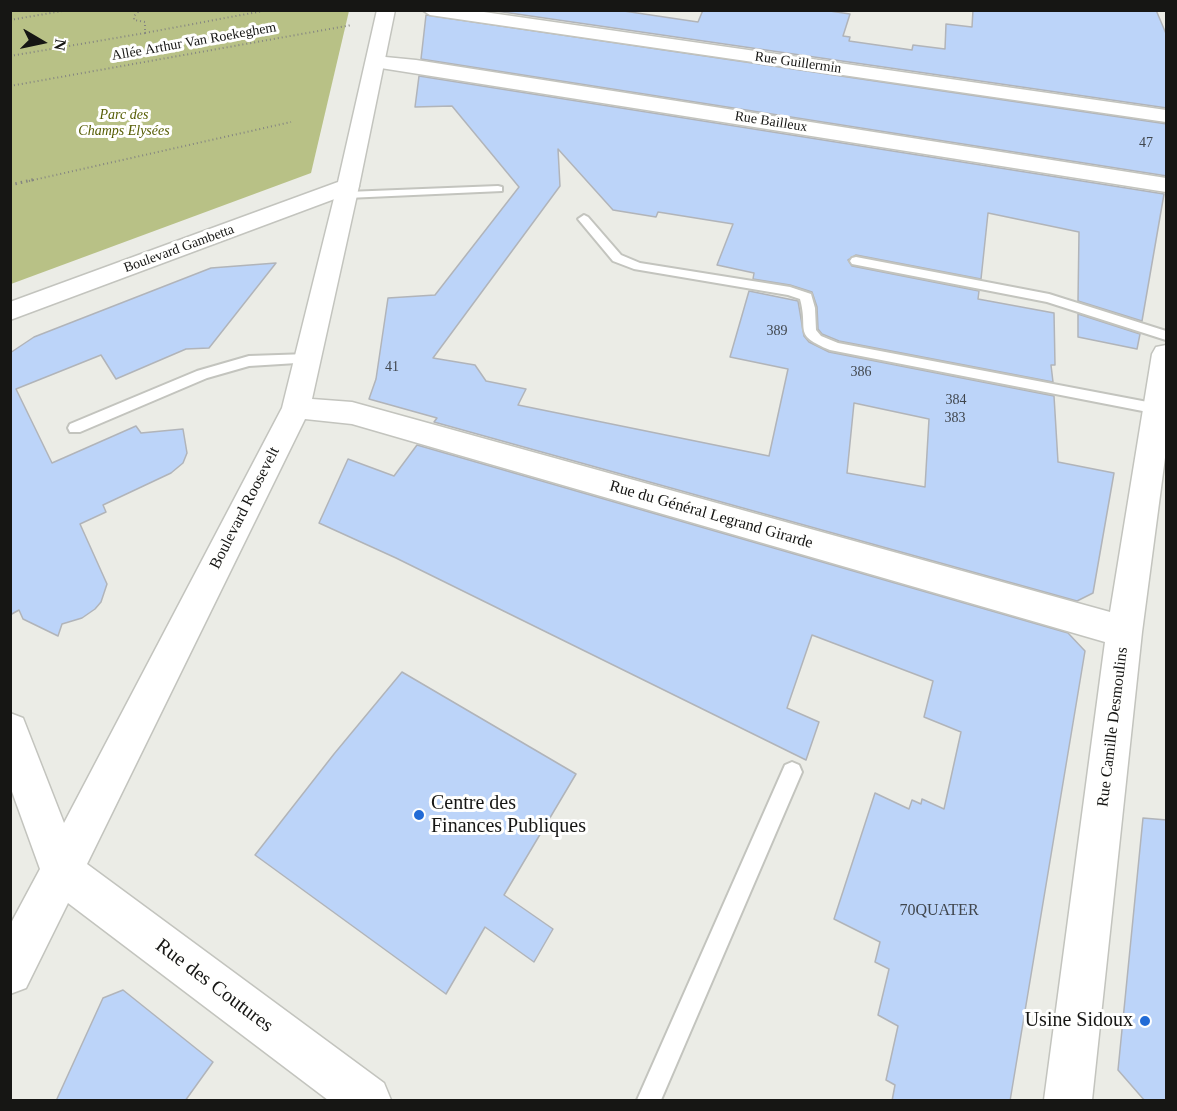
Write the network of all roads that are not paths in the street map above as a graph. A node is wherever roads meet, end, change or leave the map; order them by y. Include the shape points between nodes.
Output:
1 (430, 10) edge
2 (384, 18) edge
3 (375, 62) junction
4 (1167, 116) edge
5 (1167, 185) edge
6 (498, 189) dead end
7 (348, 190) junction
8 (584, 219) dead end
9 (856, 261) dead end
10 (10, 312) edge
11 (1167, 336) edge
12 (1167, 354) edge
13 (308, 359) junction
14 (296, 408) junction
15 (1158, 409) junction
16 (75, 429) dead end
17 (1124, 632) junction
18 (10, 731) edge
19 (792, 772) dead end
20 (62, 872) junction
21 (10, 972) edge
22 (1072, 1098) edge
23 (367, 1101) edge
24 (649, 1101) edge

1 - 4 street, Rue Guillermin
2 - 3 street, Boulevard Roosevelt
3 - 5 street, Rue Bailleux via 428,67
3 - 7 street, Boulevard Roosevelt
6 - 7 lane
7 - 10 street, Boulevard Gambetta
7 - 13 street, Boulevard Roosevelt
8 - 15 lane via 617,258 638,266 806,297 809,331 816,339 836,347
9 - 11 lane via 1049,298
12 - 15 street, Rue Camille Desmoulins
13 - 14 street, Boulevard Roosevelt
13 - 16 lane via 249,361 202,375
14 - 17 street, Rue du Général Legrand Girarde via 352,413
14 - 20 street, Boulevard Roosevelt
15 - 17 street, Rue Camille Desmoulins
17 - 22 street, Rue Camille Desmoulins
18 - 20 street
19 - 24 lane
20 - 21 street, Boulevard Roosevelt
20 - 23 street, Rue des Coutures

